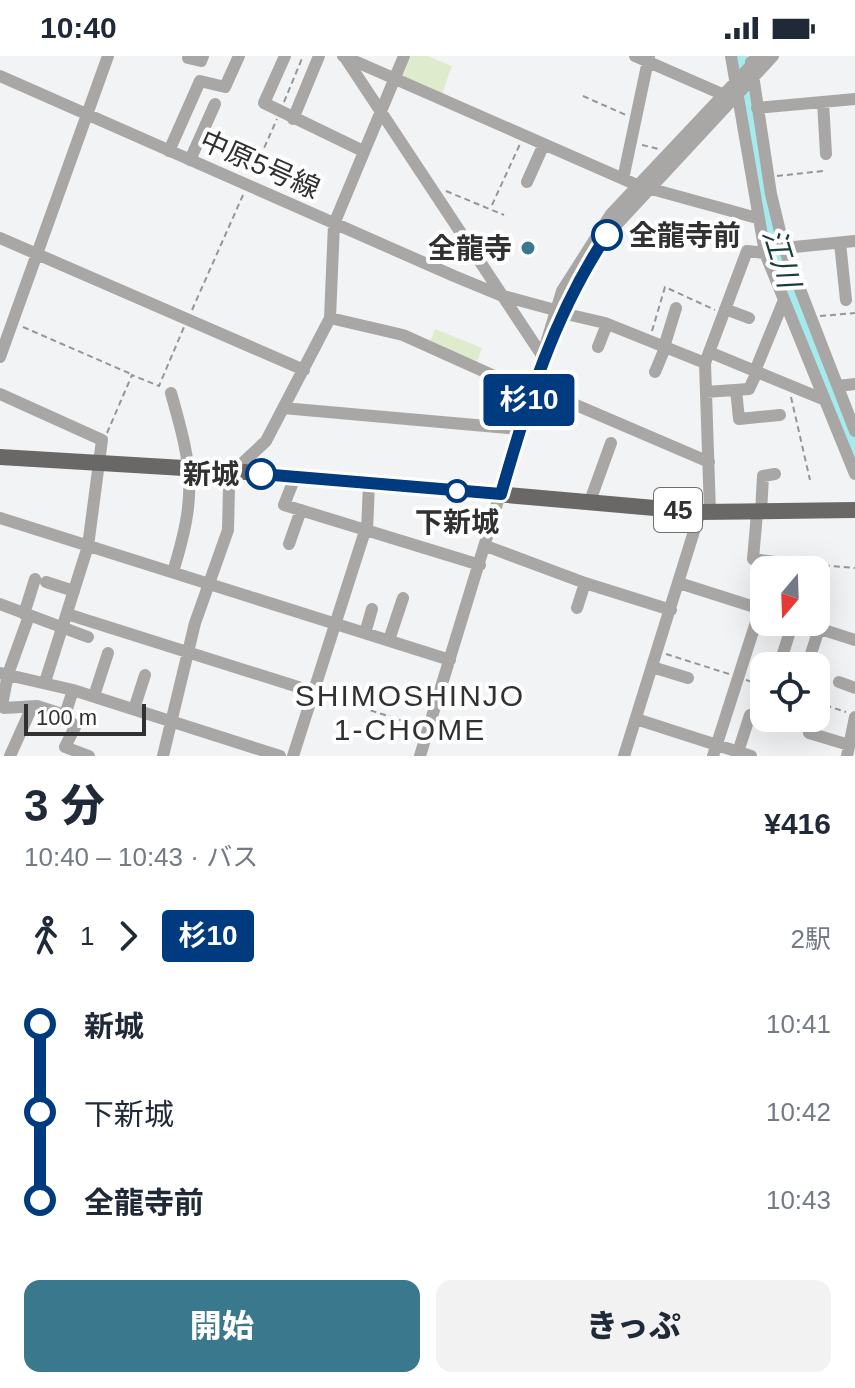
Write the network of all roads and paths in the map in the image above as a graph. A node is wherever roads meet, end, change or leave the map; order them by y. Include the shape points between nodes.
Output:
1 (108, 56) edge
2 (203, 56) edge
3 (239, 56) edge
4 (285, 56) edge
5 (319, 56) edge
6 (344, 56) edge
7 (404, 56) edge
8 (635, 56) edge
9 (731, 56) edge
10 (773, 56) edge
11 (188, 58) dead end
12 (649, 59) edge
13 (754, 63) edge
14 (0, 76) edge
15 (394, 79) junction
16 (733, 92) junction
17 (583, 96) dead end
18 (855, 99) edge
19 (823, 102) junction
20 (215, 104) dead end
21 (757, 108) junction
22 (380, 113) junction
23 (87, 115) junction
24 (293, 119) junction
25 (636, 120) junction
26 (524, 135) junction
27 (634, 143) dead end
28 (544, 144) junction
29 (664, 150) dead end
30 (169, 151) junction
31 (363, 151) junction
32 (262, 153) dead end
33 (826, 154) dead end
34 (190, 160) junction
35 (823, 171) dead end
36 (768, 177) junction
37 (623, 179) junction
38 (527, 182) dead end
39 (247, 185) junction
40 (436, 187) dead end
41 (643, 187) junction
42 (492, 205) dead end
43 (504, 215) dead end
44 (757, 218) junction
45 (334, 224) junction
46 (0, 238) edge
47 (855, 241) edge
48 (840, 243) junction
49 (784, 248) junction
50 (765, 253) junction
51 (37, 254) junction
52 (500, 295) junction
53 (784, 300) junction
54 (846, 300) dead end
55 (676, 308) dead end
56 (725, 309) junction
57 (558, 312) junction
58 (855, 313) edge
59 (810, 317) junction
60 (330, 318) junction
61 (749, 318) dead end
62 (187, 320) junction
63 (12, 322) junction
64 (607, 324) junction
65 (598, 347) dead end
66 (664, 348) junction
67 (0, 357) edge
68 (543, 357) junction
69 (707, 357) junction
70 (304, 370) junction
71 (756, 371) junction
72 (655, 372) dead end
73 (132, 375) junction
74 (788, 384) junction
75 (855, 384) edge
76 (838, 386) junction
77 (533, 390) junction
78 (736, 390) junction
79 (706, 392) junction
80 (171, 393) dead end
81 (0, 394) edge
82 (825, 400) junction
83 (283, 408) junction
84 (780, 415) dead end
85 (520, 429) junction
86 (855, 431) edge
87 (102, 440) junction
88 (611, 443) dead end
89 (0, 457) edge
90 (709, 462) junction
91 (98, 463) junction
92 (190, 468) junction
93 (234, 471) junction
94 (775, 474) dead end
95 (855, 474) edge
96 (295, 477) junction
97 (810, 480) dead end
98 (369, 483) junction
99 (501, 494) junction
100 (590, 501) junction
101 (301, 510) junction
102 (855, 510) edge
103 (705, 512) junction
104 (759, 513) junction
105 (0, 518) edge
106 (366, 531) junction
107 (289, 544) dead end
108 (88, 546) junction
109 (486, 546) junction
110 (753, 556) edge
111 (480, 565) junction
112 (830, 567) edge
113 (855, 568) edge
114 (173, 572) junction
115 (585, 583) junction
116 (679, 583) junction
117 (209, 584) junction
118 (74, 591) junction
119 (403, 598) dead end
120 (750, 602) edge
121 (0, 604) edge
122 (577, 608) dead end
123 (372, 609) dead end
124 (671, 610) junction
125 (67, 614) junction
126 (26, 615) junction
127 (335, 624) junction
128 (63, 629) junction
129 (830, 632) edge
130 (365, 633) junction
131 (752, 636) edge
132 (88, 637) dead end
133 (389, 640) junction
134 (855, 640) edge
135 (188, 651) junction
136 (108, 653) dead end
137 (662, 653) dead end
138 (450, 660) junction
139 (652, 667) junction
140 (4, 673) edge
141 (145, 675) dead end
142 (688, 678) dead end
143 (738, 678) junction
144 (45, 682) junction
145 (750, 682) edge
146 (839, 682) dead end
147 (855, 688) edge
148 (73, 690) junction
149 (314, 692) junction
150 (94, 696) junction
151 (830, 707) edge
152 (31, 709) junction
153 (134, 709) junction
154 (65, 715) junction
155 (750, 715) dead end
156 (855, 716) edge
157 (636, 719) junction
158 (171, 721) junction
159 (429, 729) junction
160 (809, 733) dead end
161 (715, 750) edge
162 (848, 751) edge
163 (72, 753) edge
164 (745, 754) edge
165 (10, 755) edge
166 (89, 756) edge
167 (163, 756) edge
168 (280, 756) edge
169 (293, 756) edge
170 (420, 756) edge
171 (624, 756) edge

1 - 23 street
2 - 11 street via 201,61
3 - 30 street via 225,87 200,81
4 - 24 street via 264,103
5 - 24 street
6 - 15 street
6 - 22 street
7 - 15 street
8 - 12 street
9 - 16 street
10 - 13 street
12 - 16 street
12 - 25 street
13 - 16 street
13 - 21 street
14 - 23 street, 中原5号線
15 - 22 street
15 - 26 street
16 - 41 street
16 - 44 street
17 - 25 path
18 - 19 street
19 - 21 street
19 - 33 street
20 - 34 street
21 - 36 street
22 - 31 street
22 - 52 street
23 - 30 street, 中原5号線
23 - 51 street
24 - 31 street
25 - 37 street
26 - 28 street
26 - 42 path
27 - 29 path
28 - 37 street
28 - 38 street
30 - 34 street, 中原5号線
31 - 45 street
32 - 39 path
34 - 39 street, 中原5号線
35 - 36 path
36 - 49 street
37 - 41 street
39 - 45 street, 中原5号線
39 - 62 path
40 - 43 path
41 - 44 street
41 - 57 street
44 - 50 street
45 - 52 street, 中原5号線
45 - 60 street
46 - 51 street
47 - 48 street
48 - 49 street
48 - 54 street
49 - 59 street
50 - 53 street
50 - 56 street via 747,251
51 - 62 street
51 - 63 street
52 - 57 street, 中原5号線
52 - 68 street
53 - 71 street
53 - 82 street
55 - 66 street
56 - 61 street
56 - 69 street
57 - 64 street, 中原5号線
57 - 68 street
58 - 59 path
59 - 76 street
60 - 70 street
60 - 77 street via 403,335
62 - 70 street
62 - 73 path via 159,386
63 - 67 street
63 - 73 path
64 - 65 street
64 - 66 street, 中原5号線
66 - 69 street, 中原5号線
66 - 72 street
68 - 77 street
69 - 71 street, 中原5号線
69 - 79 street
70 - 83 street
71 - 74 street, 中原5号線
71 - 78 street via 749,389
73 - 87 path
74 - 82 street, 中原5号線
74 - 97 path
75 - 76 street
76 - 86 street
77 - 85 street
77 - 90 street
78 - 79 street
78 - 84 street via 739,419
79 - 90 street
80 - 92 street
81 - 87 street
82 - 95 street
83 - 85 street
83 - 93 street via 266,441
85 - 99 street
87 - 91 street
88 - 100 street
89 - 91 main road, 45
90 - 103 street
91 - 92 main road, 45
91 - 108 street
92 - 93 main road, 45
92 - 114 street via 190,519
93 - 96 main road, 45
93 - 117 street via 228,530
94 - 104 street via 763,476
96 - 98 main road, 45
96 - 101 street via 284,505
98 - 99 main road, 45
98 - 106 street
99 - 100 main road, 45
99 - 109 street
100 - 103 main road, 45
101 - 106 street
101 - 107 street
102 - 104 main road, 45
103 - 104 main road, 45
103 - 116 street
104 - 110 street
105 - 108 street
106 - 111 street
106 - 127 street
108 - 114 street
108 - 118 street
109 - 111 street
109 - 115 street
111 - 138 street
112 - 113 path
114 - 117 street
115 - 122 street
115 - 124 street
116 - 120 street
116 - 124 street
117 - 127 street
117 - 135 street
118 - 125 street
118 - 126 street via 40,580
119 - 133 street
121 - 126 street
123 - 130 street
124 - 139 street
125 - 128 street
125 - 135 street
126 - 128 street
126 - 140 street
127 - 130 street
127 - 149 street
128 - 132 street
128 - 144 street
129 - 134 street
130 - 133 street
131 - 143 street
133 - 138 street
135 - 149 street
135 - 158 street
136 - 150 street
137 - 143 path
138 - 159 street
139 - 142 street
139 - 157 street
140 - 144 street
140 - 152 street via 4,708
141 - 153 street
143 - 145 path
143 - 161 street
144 - 148 street
146 - 147 street
148 - 150 street
148 - 154 street
149 - 159 path
149 - 169 street
150 - 153 street
151 - 156 path
152 - 154 street
152 - 165 street
153 - 158 street
154 - 163 street via 75,727 65,747
155 - 164 street
156 - 162 street
157 - 161 street
157 - 171 street
158 - 167 street
158 - 168 street
159 - 170 street
160 - 162 street
161 - 164 street
163 - 166 street

